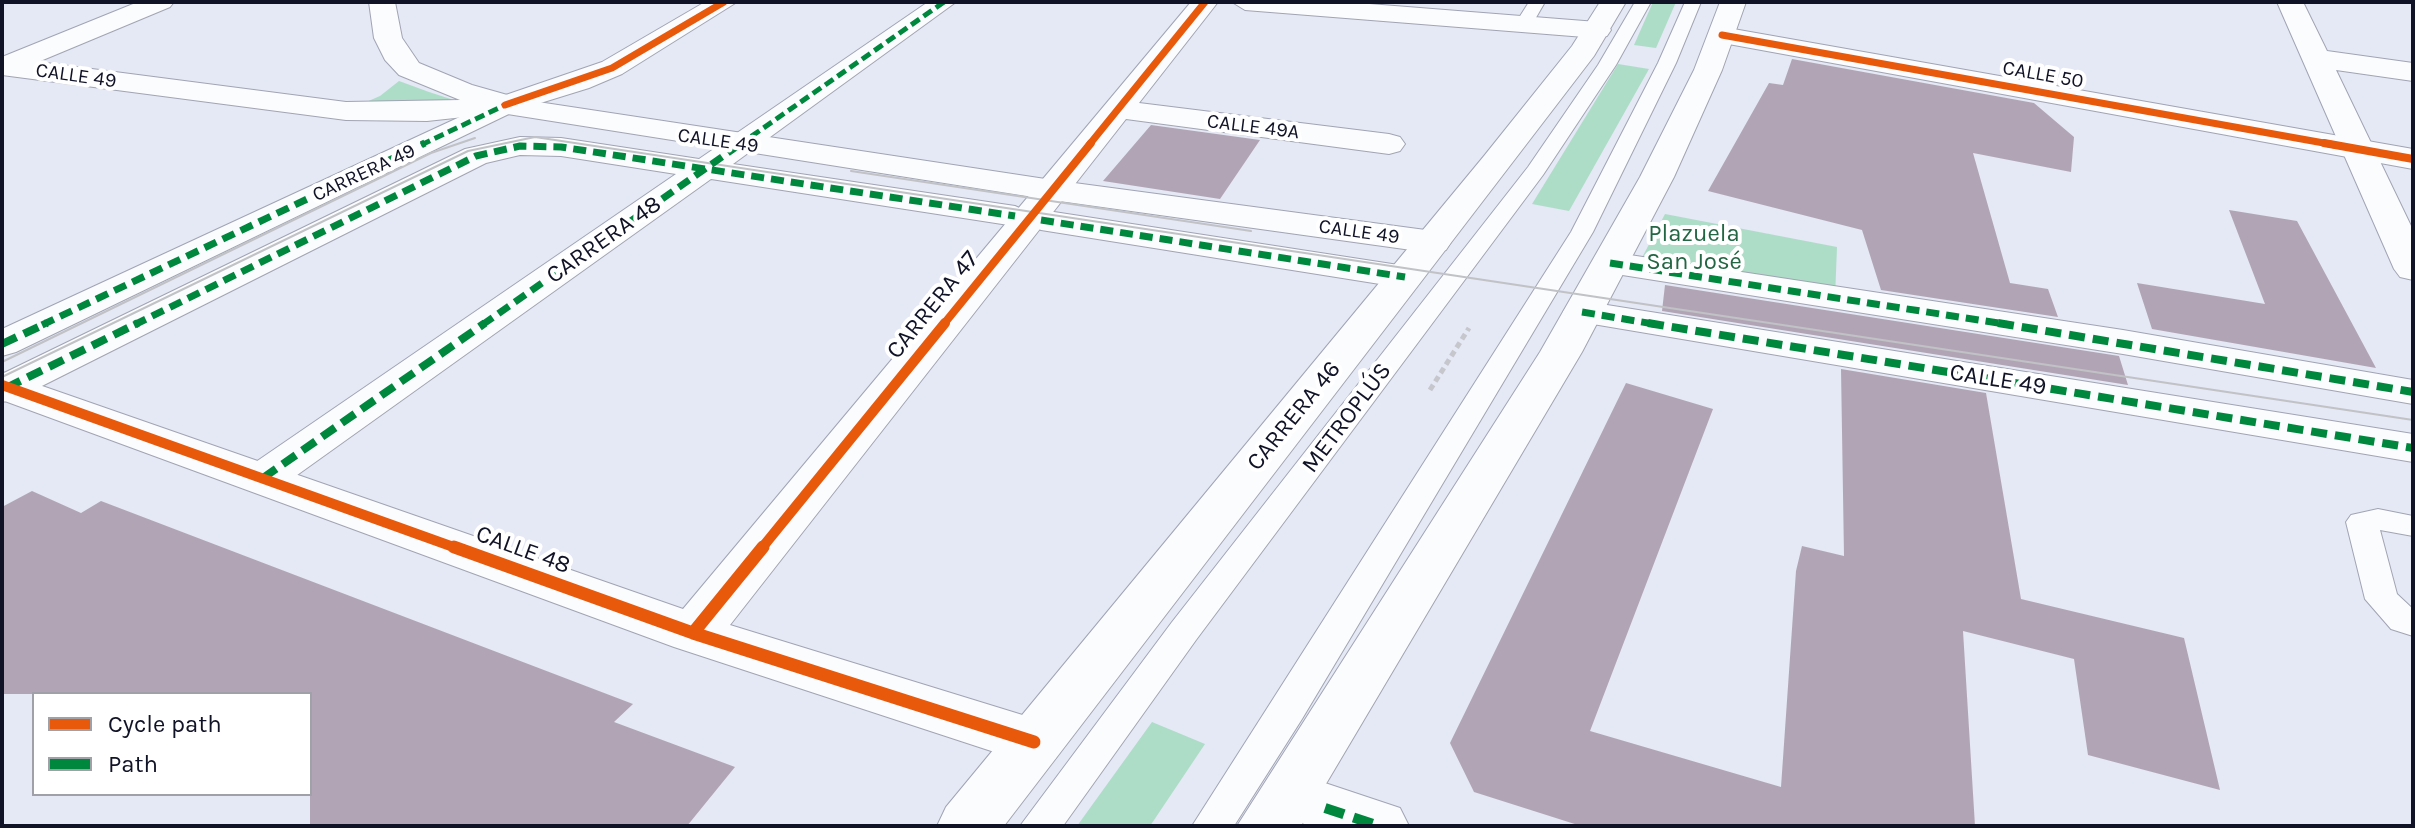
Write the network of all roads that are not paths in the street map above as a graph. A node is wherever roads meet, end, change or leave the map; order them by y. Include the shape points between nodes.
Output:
1 (161, 2) edge
2 (382, 2) edge
3 (724, 2) edge
4 (944, 2) edge
5 (1205, 2) edge
6 (1245, 2) edge
7 (1643, 2) edge
8 (1693, 2) edge
9 (2290, 2) edge
10 (1530, 13) edge
11 (1605, 16) edge
12 (1728, 19) edge
13 (2313, 58) junction
14 (399, 60) junction
15 (3, 66) edge
16 (2413, 72) edge
17 (282, 105) junction
18 (505, 105) junction
19 (1118, 109) junction
20 (740, 144) junction
21 (1389, 144) dead end
22 (520, 146) joint
23 (2357, 149) junction
24 (2413, 159) edge
25 (706, 169) junction
26 (1036, 209) junction
27 (1433, 242) junction
28 (1610, 263) junction
29 (2413, 269) edge
30 (1405, 277) junction
31 (1582, 312) junction
32 (3, 376) edge
33 (2413, 392) edge
34 (2413, 448) edge
35 (263, 478) junction
36 (2413, 526) edge
37 (2413, 624) edge
38 (693, 633) junction
39 (1034, 742) junction
40 (1325, 808) dead end
41 (968, 826) edge
42 (1040, 826) edge
43 (1212, 826) edge
44 (1268, 826) edge
45 (1379, 826) edge

1 - 15 main road
2 - 14 main road via 388,38
3 - 18 main road, CARRERA 49 via 612,68
4 - 20 street, CARRERA 48
5 - 19 main road, CARRERA 47
6 - 10 main road
7 - 42 lane, METROPLÚS via 1536,171
8 - 43 lane via 1582,232
9 - 13 main road
10 - 11 main road
11 - 27 main road, CARRERA 46
12 - 23 main road, CALLE 50
12 - 28 main road via 1657,177
13 - 16 main road
13 - 23 main road
14 - 17 main road via 364,92
14 - 18 main road via 425,77
15 - 17 main road, CALLE 49
17 - 18 main road, CALLE 49 via 389,113
18 - 20 main road, CALLE 49
18 - 32 street, CARRERA 49
19 - 21 main road, CALLE 49A
19 - 26 main road, CARRERA 47
20 - 25 street, CARRERA 48
20 - 26 main road, CALLE 49
22 - 25 street, CALLE 49 via 552,145
22 - 32 street, CARRERA 49 via 476,156
23 - 24 main road
23 - 29 main road
25 - 26 street, CALLE 49
25 - 35 street, CARRERA 48
26 - 27 main road, CALLE 49
26 - 30 street, CALLE 49
26 - 38 main road, CARRERA 47
27 - 30 main road, CARRERA 46
28 - 31 main road
28 - 33 street
30 - 39 main road, CARRERA 46
31 - 34 street, CALLE 49
31 - 44 main road
32 - 35 main road, CALLE 48
35 - 38 main road, CALLE 48
36 - 37 lane via 2378,519 2362,522 2382,599
38 - 39 main road, CALLE 48
39 - 41 main road, CARRERA 46
40 - 45 street

